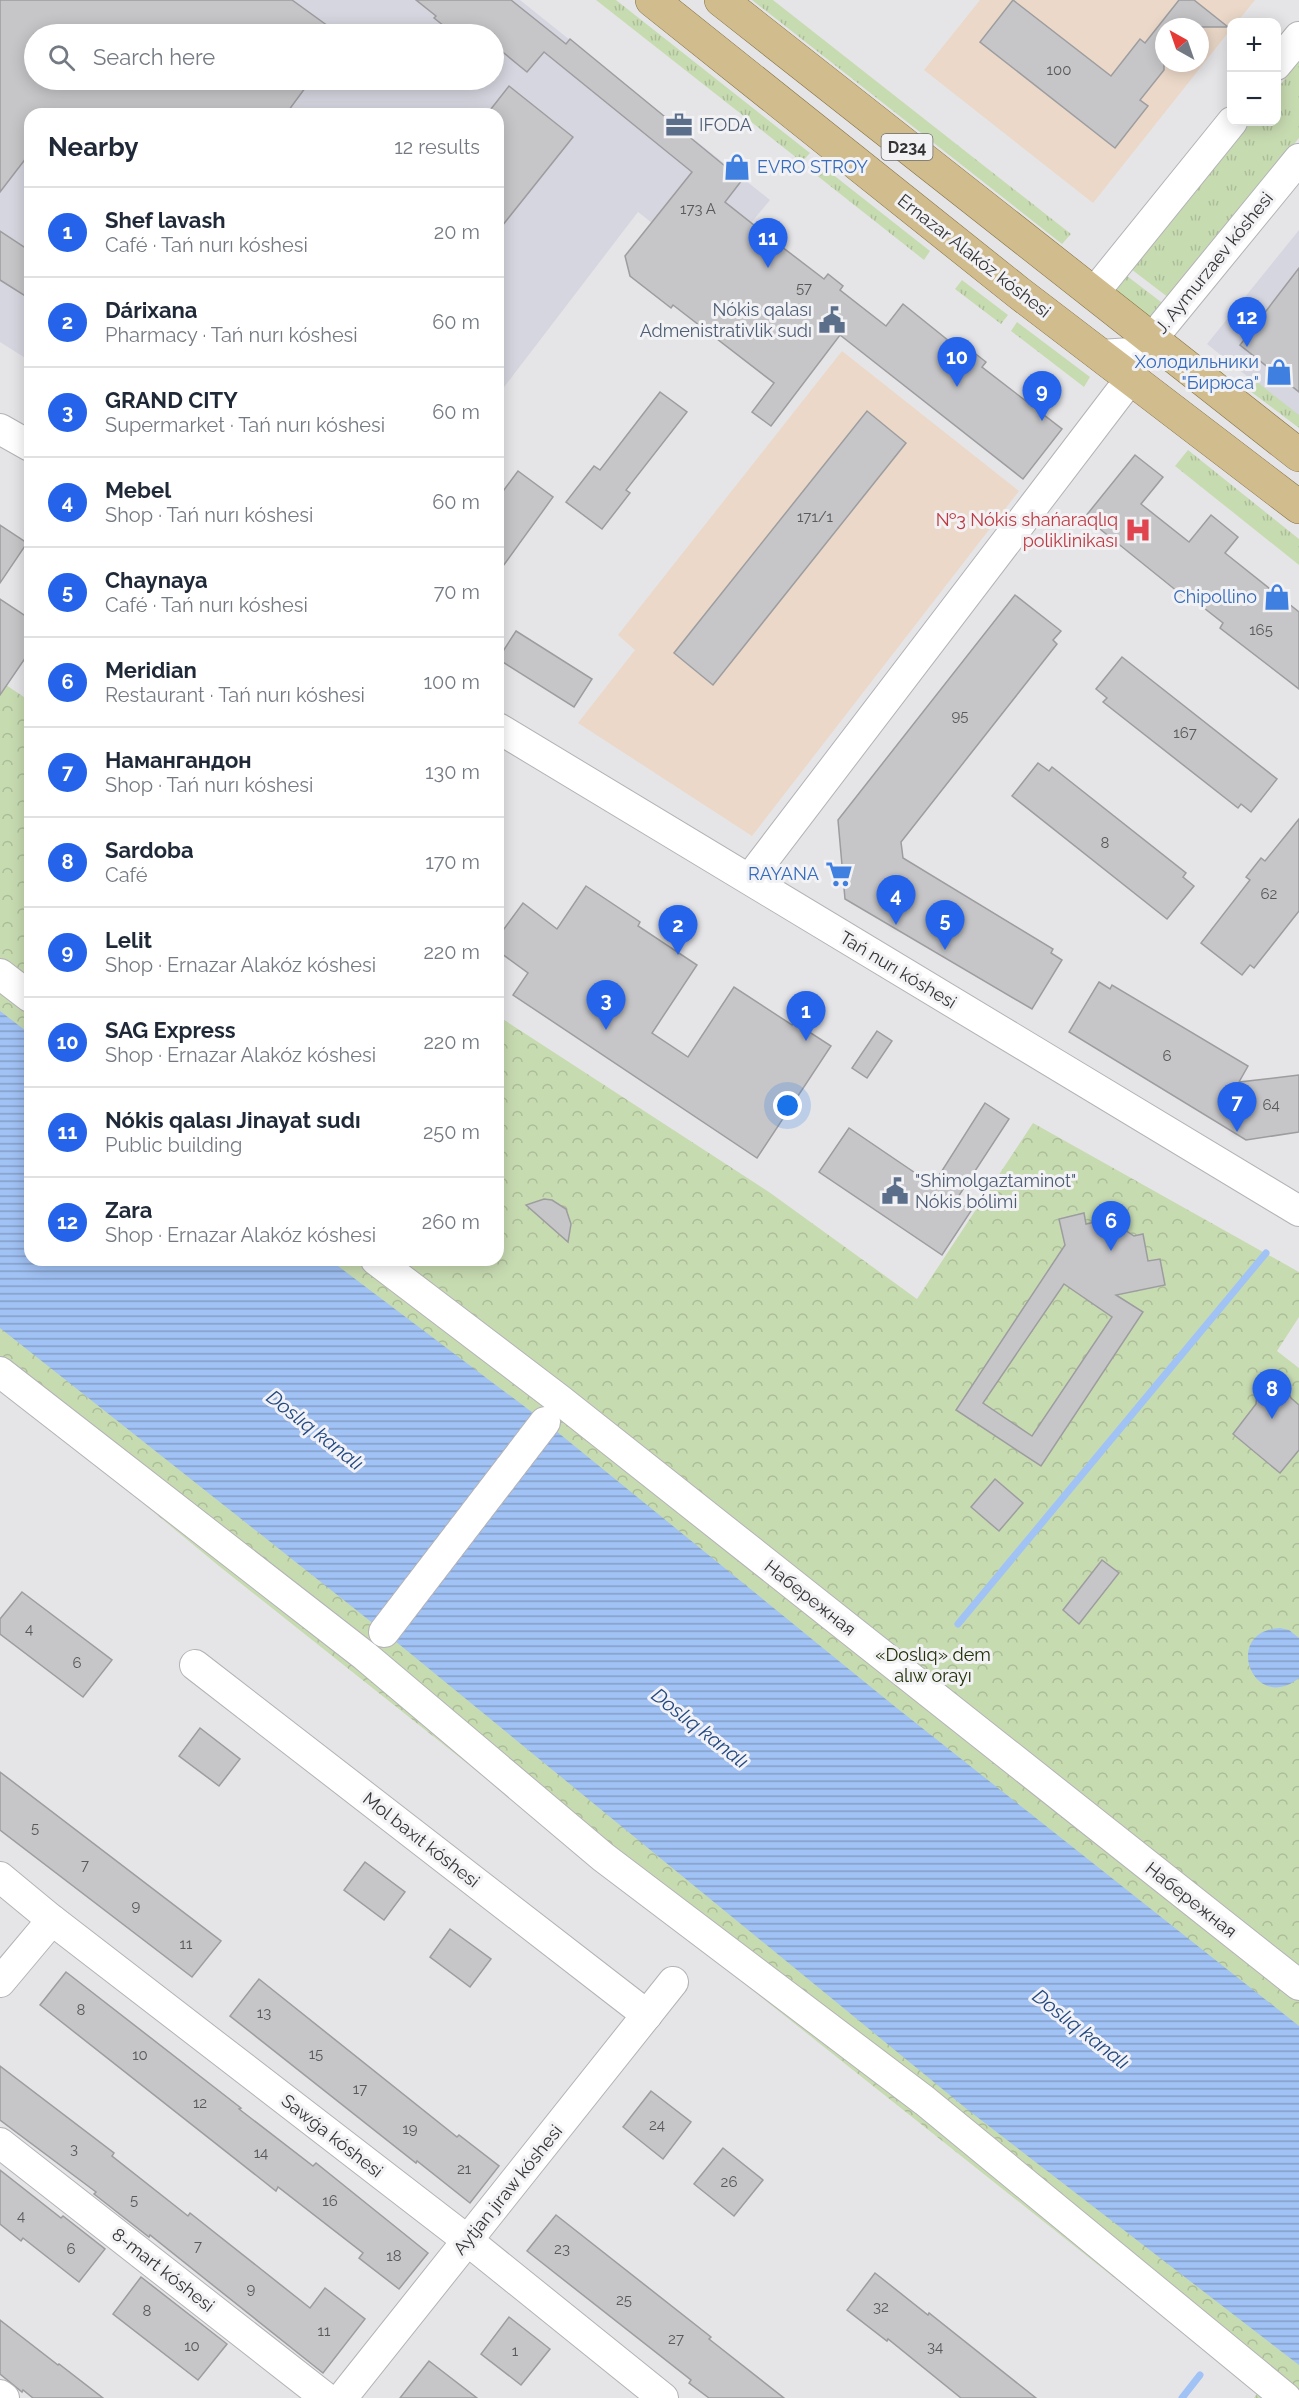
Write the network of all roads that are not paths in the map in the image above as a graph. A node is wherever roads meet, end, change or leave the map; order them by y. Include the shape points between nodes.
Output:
1 (652, 0) edge
2 (721, 0) edge
3 (690, 14) edge
4 (1299, 37) edge
5 (1281, 59) edge
6 (1229, 126) edge
7 (1299, 159) edge
8 (1093, 294) junction
9 (1151, 340) junction
10 (1101, 356) junction
11 (1180, 362) junction
12 (1142, 386) junction
13 (0, 429) edge
14 (24, 443) edge
15 (1299, 455) edge
16 (1299, 507) edge
17 (504, 732) edge
18 (750, 878) junction
19 (0, 974) edge
20 (24, 992) edge
21 (1299, 1211) edge
22 (383, 1266) edge
23 (0, 1372) edge
24 (545, 1422) dead end
25 (384, 1632) dead end
26 (195, 1665) dead end
27 (0, 1877) edge
28 (52, 1920) junction
29 (0, 1982) edge
30 (674, 1982) dead end
31 (1299, 1985) edge
32 (647, 2015) junction
33 (0, 2143) edge
34 (467, 2240) junction
35 (0, 2395) edge
36 (654, 2396) edge
37 (4, 2398) edge
38 (326, 2398) edge
39 (342, 2398) edge
40 (1286, 2398) edge

1 - 3 main road, Ernazar Alakóz kóshesi / D234
2 - 8 main road, D234
3 - 10 main road, Ernazar Alakóz kóshesi / D234 via 969,253
4 - 5 street
6 - 8 street
7 - 9 street, J. Aymurzaev kóshesi
8 - 9 main road, D234
9 - 10 street via 1131,353
9 - 11 main road, D234
10 - 12 main road, Ernazar Alakóz kóshesi / D234
11 - 12 main road via 1158,365 1150,375 1150,385
11 - 15 main road, D234
12 - 16 main road, Ernazar Alakóz kóshesi / D234
12 - 18 street
13 - 14 street
17 - 18 street, Tań nurı kóshesi
18 - 21 street, Tań nurı kóshesi
19 - 20 street
22 - 31 street, Набережная via 578,1415
23 - 40 street via 365,1656 603,1857 925,2101
24 - 25 street
26 - 32 street, Mol baxıt kóshesi
27 - 28 street, Sawǵa kóshesi
28 - 29 street
28 - 34 street, Sawǵa kóshesi
30 - 32 street, Aytjan jıraw kóshesi
32 - 34 street, Aytjan jıraw kóshesi
33 - 38 street, 8-mart kóshesi
34 - 36 street, Sawǵa kóshesi
34 - 39 street, Aytjan jıraw kóshesi
35 - 37 street

